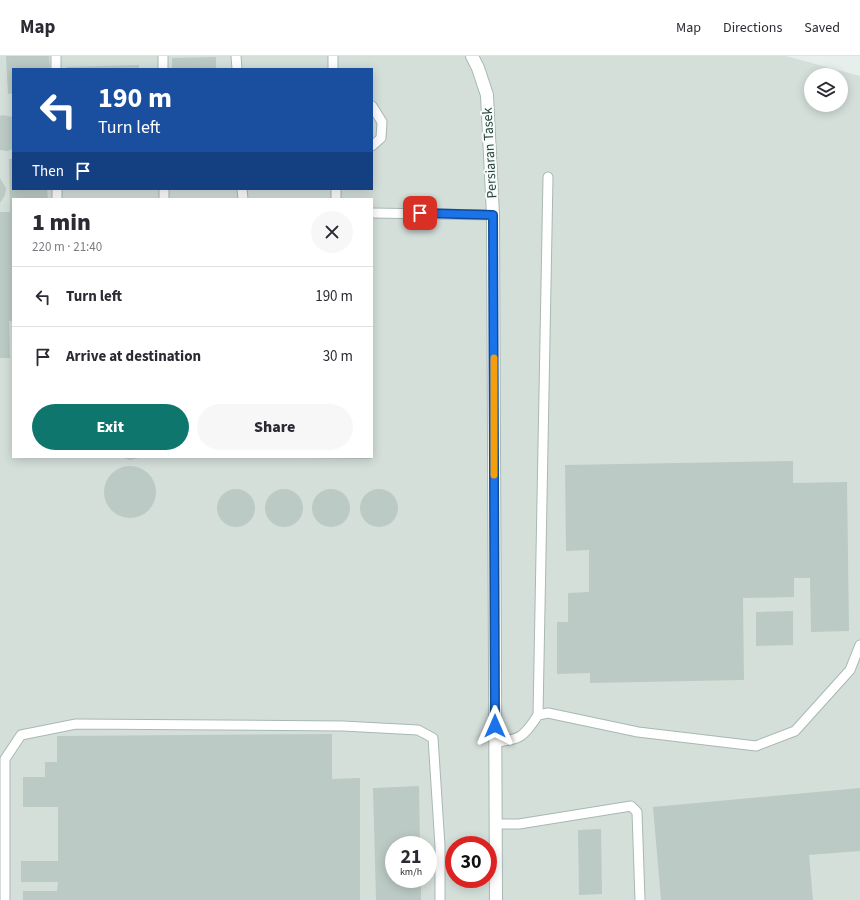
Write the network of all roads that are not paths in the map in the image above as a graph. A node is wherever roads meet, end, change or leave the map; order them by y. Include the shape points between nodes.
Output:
1 (56, 56) edge
2 (163, 56) edge
3 (236, 56) edge
4 (333, 56) edge
5 (472, 56) edge
6 (56, 68) edge
7 (163, 68) edge
8 (237, 68) edge
9 (333, 68) edge
10 (373, 108) edge
11 (373, 145) edge
12 (548, 177) dead end
13 (373, 213) edge
14 (493, 215) junction
15 (860, 645) edge
16 (538, 715) junction
17 (495, 742) junction
18 (495, 824) junction
19 (5, 900) edge
20 (440, 900) edge
21 (496, 900) edge
22 (640, 900) edge

1 - 6 lane
2 - 7 lane
3 - 8 lane
4 - 9 lane
5 - 14 street, Persiaran Tasek via 487,95
10 - 11 lane via 382,122 381,138
12 - 16 lane
13 - 14 lane
14 - 17 street, Persiaran Tasek
15 - 16 lane via 850,670 795,730 756,746 638,732 548,712
16 - 17 lane via 530,729 516,740
17 - 18 street, Persiaran Tasek
18 - 21 street, Persiaran Tasek
18 - 22 lane via 519,824 631,806 637,812
19 - 20 lane via 5,759 21,735 76,724 343,726 418,730 433,738 440,846

